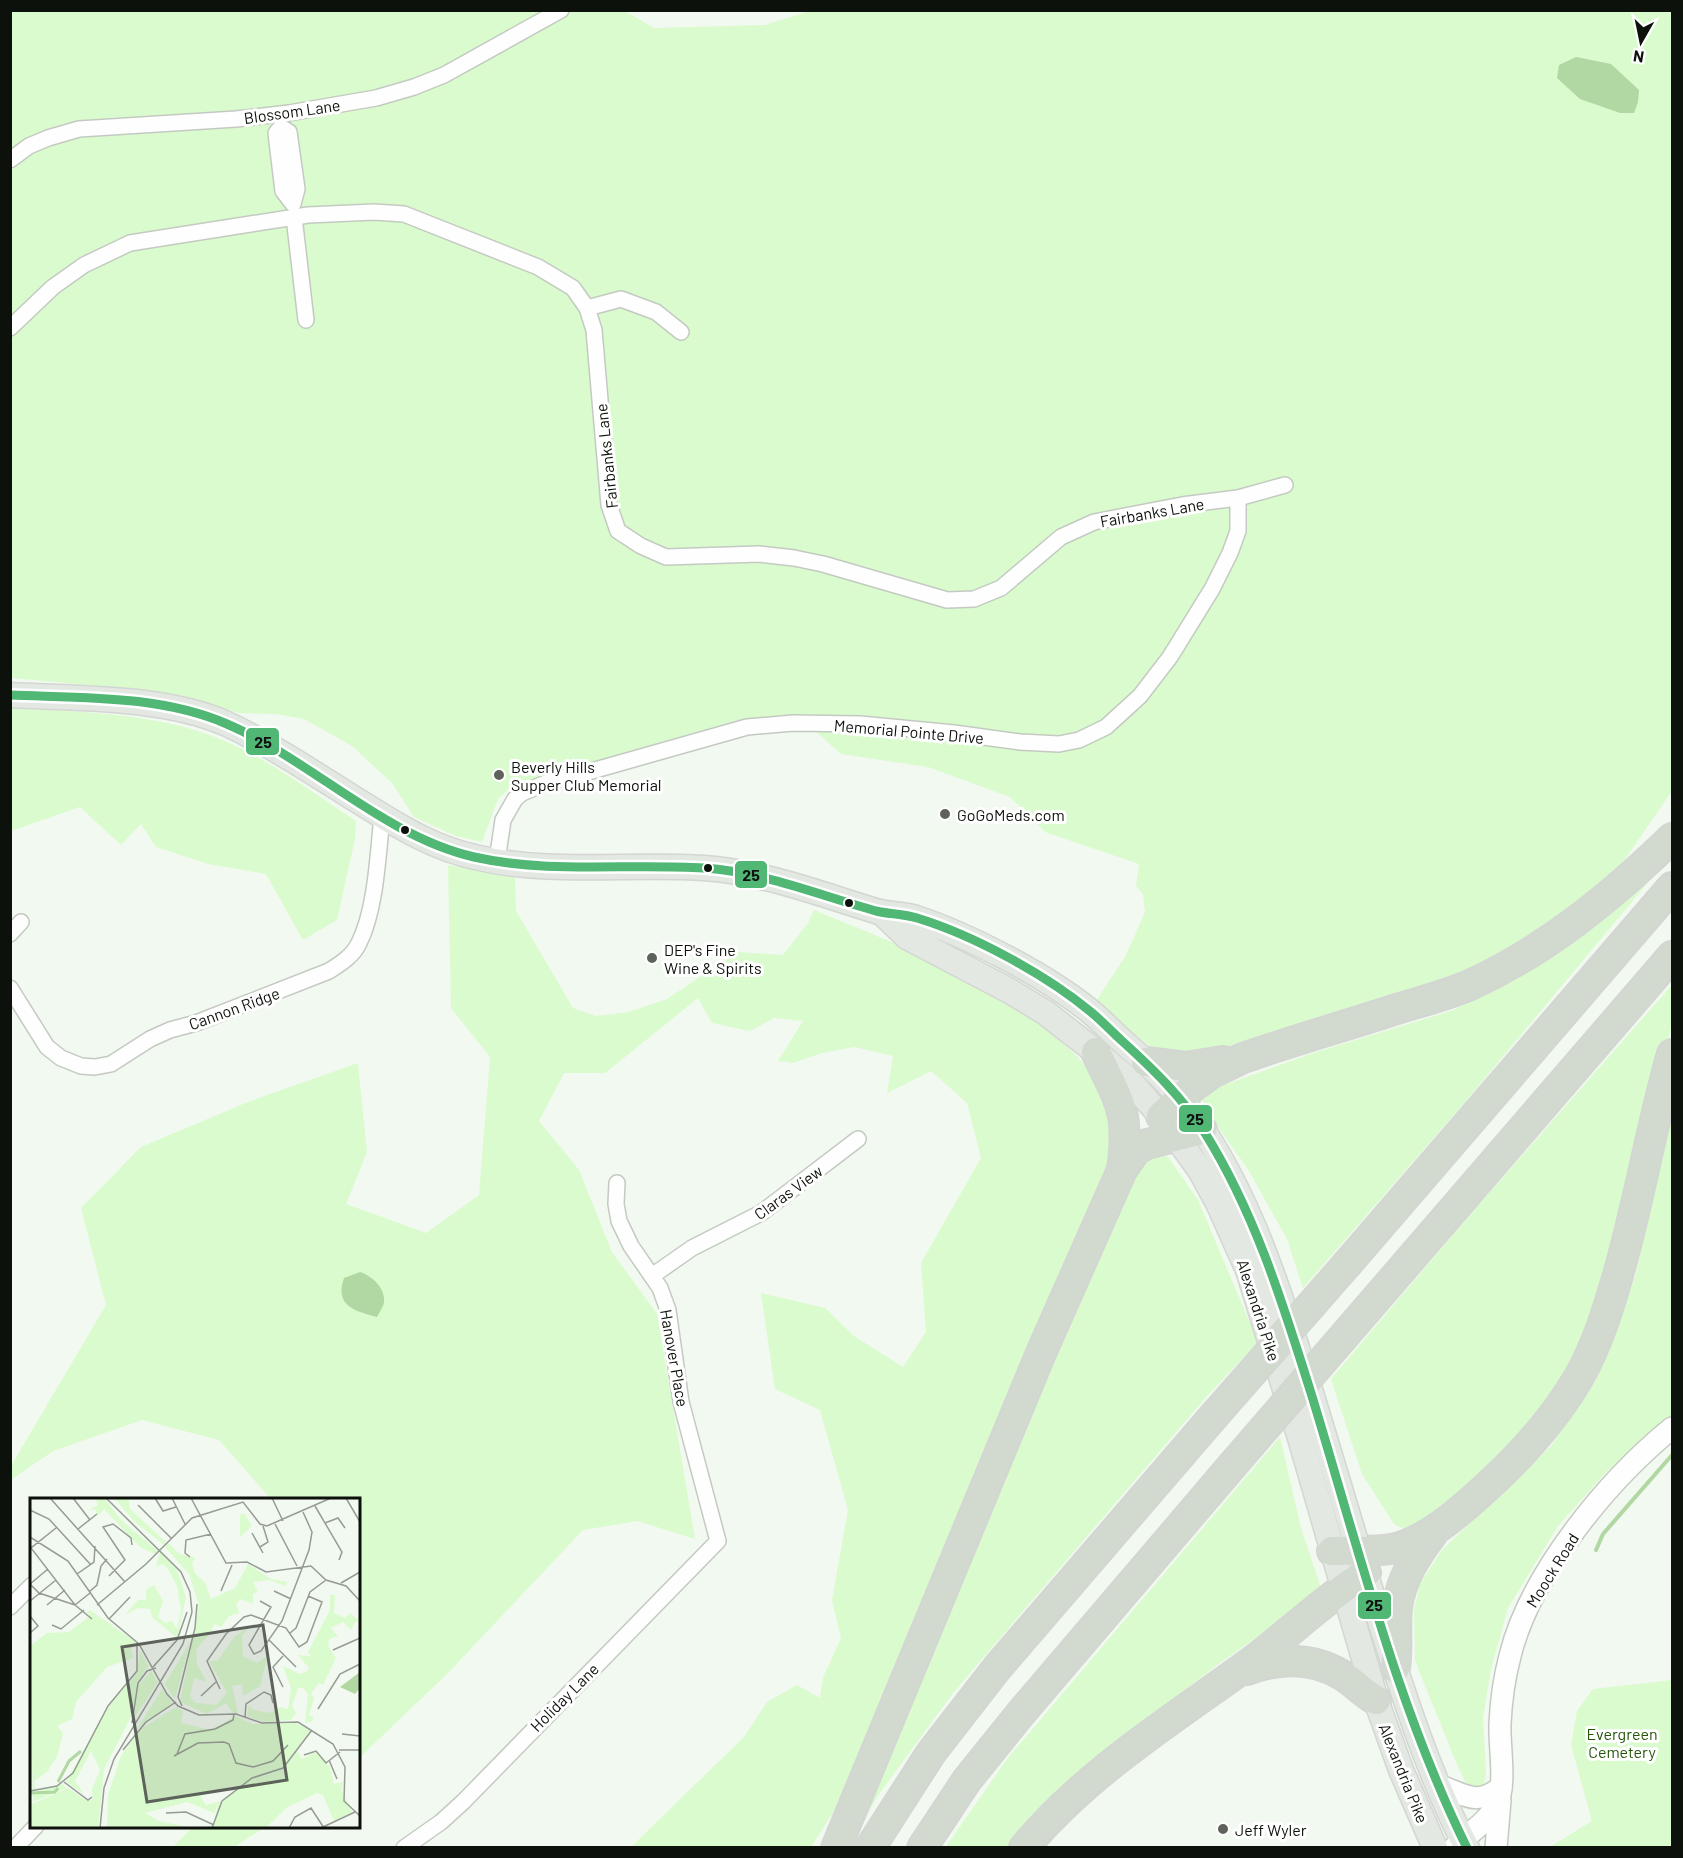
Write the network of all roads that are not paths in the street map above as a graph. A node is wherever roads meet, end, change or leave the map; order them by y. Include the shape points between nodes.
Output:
1 (561, 10) edge
2 (10, 160) edge
3 (294, 217) junction
4 (587, 308) junction
5 (306, 320) dead end
6 (10, 328) edge
7 (681, 332) dead end
8 (1285, 485) dead end
9 (1238, 498) junction
10 (10, 694) edge
11 (382, 816) junction
12 (1672, 838) edge
13 (497, 861) junction
14 (1672, 887) edge
15 (882, 913) junction
16 (1672, 956) edge
17 (10, 988) edge
18 (1096, 1052) junction
19 (1672, 1054) edge
20 (1243, 1058) junction
21 (1146, 1062) junction
22 (1180, 1120) junction
23 (858, 1139) dead end
24 (1122, 1170) junction
25 (617, 1183) dead end
26 (652, 1276) junction
27 (1672, 1428) edge
28 (1436, 1528) junction
29 (718, 1541) joint
30 (1350, 1565) junction
31 (30, 1587) edge
32 (10, 1607) edge
33 (1395, 1668) junction
34 (1231, 1676) junction
35 (1376, 1700) junction
36 (1437, 1785) junction
37 (1501, 1787) junction
38 (35, 1828) edge
39 (1450, 1844) edge
40 (15, 1848) edge
41 (404, 1848) edge
42 (836, 1848) edge
43 (870, 1848) edge
44 (922, 1848) edge
45 (1024, 1848) edge
46 (1496, 1848) edge

1 - 2 street, Blossom Lane via 444,75 376,98 236,119 79,129 30,146
3 - 4 street, Fairbanks Lane via 404,214 538,267 573,288
3 - 5 street
3 - 6 street, Fairbanks Lane via 130,243 84,265 60,282
4 - 7 street via 621,299 656,312
4 - 9 street, Fairbanks Lane via 594,330 609,505 618,531 666,556 759,554 794,558 947,600 974,599 1001,588 1061,537 1094,522
8 - 9 street, Fairbanks Lane
9 - 13 street, Memorial Pointe Drive via 1238,531 1212,589 1170,657 1140,696 1106,727 1079,740 1059,744 860,724 747,727 551,781 522,793 503,820
10 - 11 main road, Alexandria Pike via 151,704 193,713 226,724
11 - 13 main road, Alexandria Pike via 450,850
11 - 17 street, Cannon Ridge via 378,866 359,945 329,971 170,1030 111,1064 96,1067 61,1058 47,1047
12 - 20 highway via 1581,919 1488,976 1445,994
13 - 15 main road, Alexandria Pike via 532,866 712,868 809,889
14 - 43 highway, bridge via 997,1668 931,1753
15 - 18 main road, Alexandria Pike via 907,937 1046,1013
15 - 21 main road, Alexandria Pike via 912,916 973,942 1051,984 1088,1010
16 - 44 highway, bridge via 1021,1713 967,1780
18 - 22 main road, Alexandria Pike
18 - 24 highway via 1124,1114
19 - 28 highway via 1624,1254 1606,1315 1580,1376 1537,1437 1514,1462
20 - 21 highway via 1186,1067
20 - 22 highway via 1212,1073
21 - 22 main road, Alexandria Pike
22 - 24 highway via 1136,1150
22 - 30 main road, Alexandria Pike via 1248,1270
23 - 26 street, Claras View via 761,1213 692,1248
24 - 42 highway
25 - 26 street, Hanover Place via 619,1221
26 - 29 street, Hanover Place via 668,1310 681,1402
27 - 37 main road, Moock Road via 1596,1503 1544,1577 1526,1612 1510,1654 1503,1688
28 - 30 highway via 1413,1543
28 - 33 highway via 1403,1582 1397,1608
29 - 41 street, Holiday Lane via 463,1802
30 - 33 main road, Alexandria Pike
30 - 34 highway
30 - 35 main road, Alexandria Pike
31 - 32 street
33 - 36 main road, Alexandria Pike
34 - 35 highway via 1265,1663 1292,1660 1319,1664 1343,1675
34 - 45 highway via 1070,1798
35 - 39 main road, Alexandria Pike via 1401,1770
36 - 37 main road via 1480,1799
36 - 39 main road, Alexandria Pike
37 - 39 main road, Moock Road via 1498,1803 1489,1817
37 - 46 main road
38 - 40 street

